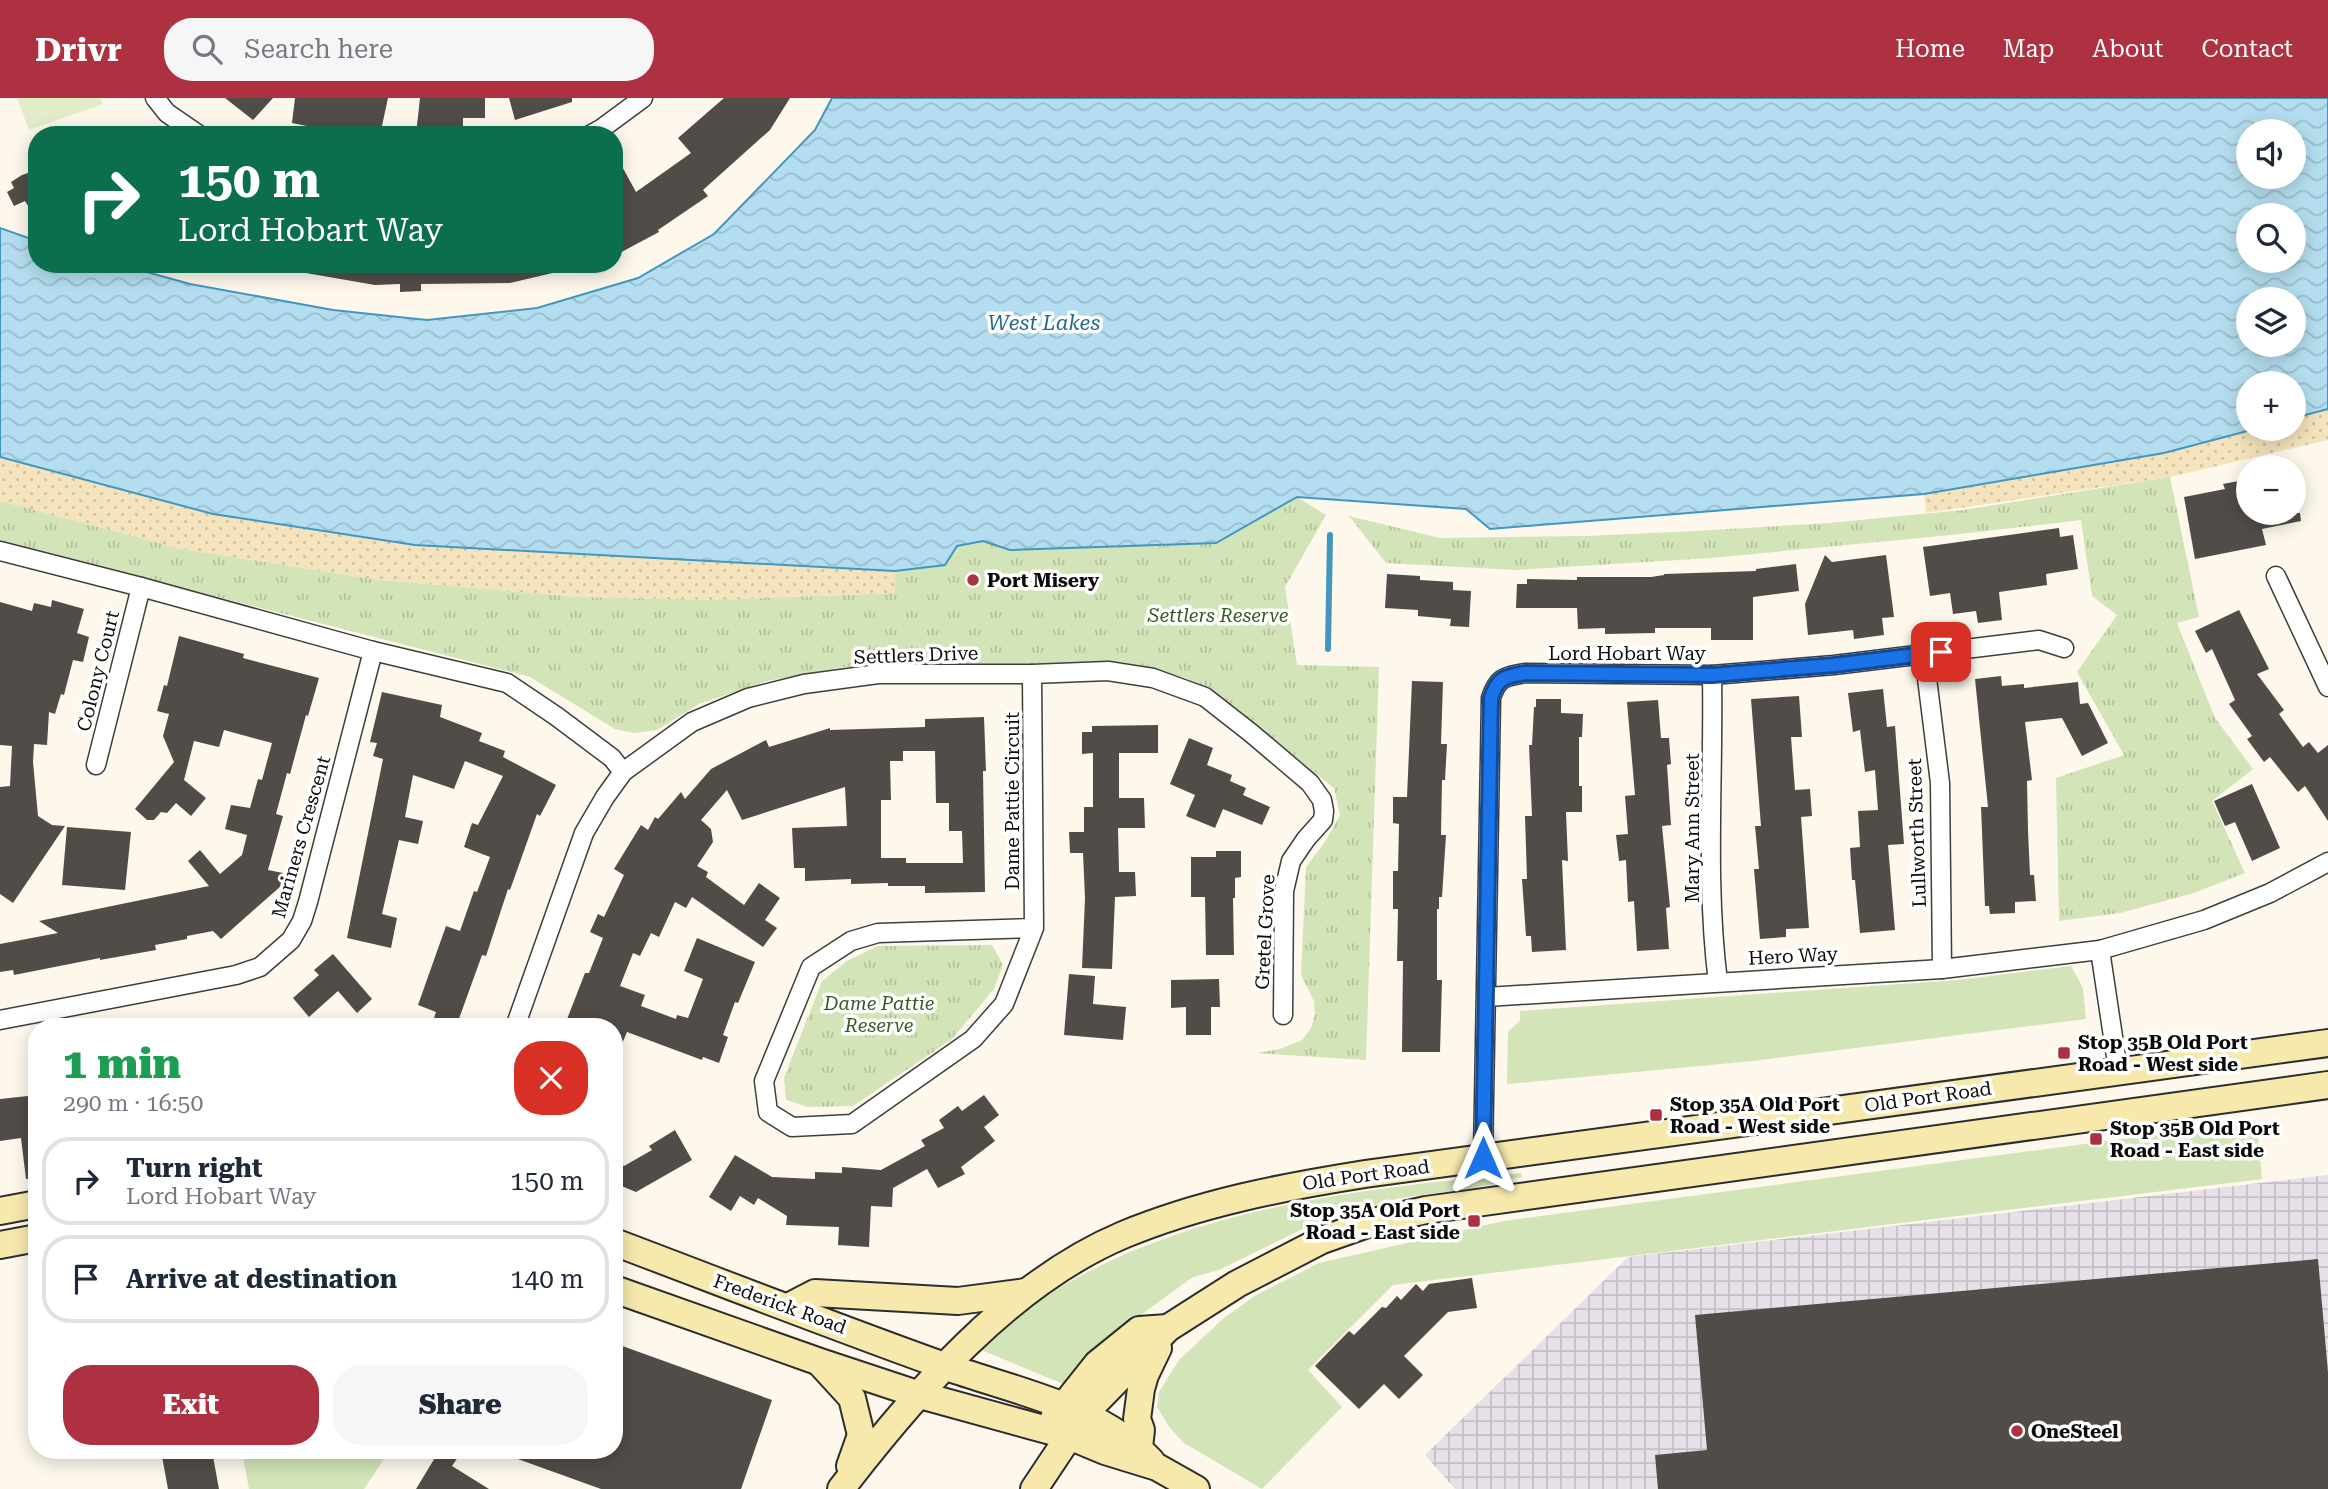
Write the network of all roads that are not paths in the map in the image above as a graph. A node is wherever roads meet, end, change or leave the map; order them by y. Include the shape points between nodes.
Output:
1 (155, 98) edge
2 (643, 98) edge
3 (186, 126) edge
4 (605, 126) edge
5 (0, 551) edge
6 (2276, 576) dead end
7 (141, 587) junction
8 (2064, 648) dead end
9 (373, 651) junction
10 (1924, 654) junction
11 (1032, 674) junction
12 (1712, 675) junction
13 (2328, 687) edge
14 (96, 765) dead end
15 (623, 772) junction
16 (1323, 820) joint
17 (2328, 862) edge
18 (1034, 928) junction
19 (2100, 950) junction
20 (1942, 969) junction
21 (1718, 982) junction
22 (1487, 997) junction
23 (1283, 1015) dead end
24 (518, 1018) edge
25 (0, 1020) edge
26 (2328, 1043) edge
27 (2118, 1070) junction
28 (2328, 1085) edge
29 (2123, 1113) junction
30 (1483, 1158) junction
31 (28, 1206) edge
32 (0, 1211) edge
33 (28, 1240) edge
34 (0, 1245) edge
35 (623, 1245) edge
36 (623, 1292) edge
37 (1026, 1292) junction
38 (788, 1307) junction
39 (1168, 1328) junction
40 (820, 1362) junction
41 (945, 1366) junction
42 (920, 1395) junction
43 (1074, 1410) junction
44 (1057, 1433) junction
45 (1139, 1447) junction
46 (1157, 1467) junction
47 (842, 1488) edge
48 (1034, 1489) edge
49 (1196, 1489) edge

1 - 3 street
2 - 4 street
5 - 7 street
6 - 13 street
7 - 9 street
7 - 14 street, Colony Court
8 - 10 street, Lord Hobart Way via 2039,640
9 - 15 street via 507,683 612,758
9 - 25 street, Mariners Crescent via 308,902 291,940 260,967 236,975
10 - 12 street, Lord Hobart Way
10 - 20 street, Lullworth Street via 1940,783
11 - 15 street, Settlers Drive via 878,674 804,684 748,698 692,722
11 - 16 street, Settlers Drive via 1108,671 1153,678 1205,697 1310,783 1322,800
11 - 18 street, Dame Pattie Circuit
12 - 21 street, Mary Ann Street via 1710,881
12 - 22 street, Lord Hobart Way via 1525,673 1496,684 1491,698
15 - 24 street, Settlers Drive via 584,833
16 - 23 street, Gretel Grove via 1291,861 1284,891
17 - 19 street, Hero Way via 2270,893 2204,920
18 - 18 street, Dame Pattie Circuit via 878,933 851,941 811,967 764,1081 768,1112 792,1127 852,1124 973,1040 1004,1004
19 - 20 street, Hero Way
19 - 27 street
20 - 21 street, Hero Way
21 - 22 street, Hero Way
22 - 30 street, Lord Hobart Way
26 - 27 main road, Old Port Road
27 - 29 main road
27 - 30 main road, Old Port Road
28 - 29 main road
29 - 39 main road via 1426,1210 1322,1240 1237,1284
30 - 37 main road, Old Port Road via 1275,1189 1197,1210 1123,1235
31 - 32 main road
33 - 34 main road
35 - 38 main road, Frederick Road
36 - 40 main road
37 - 38 main road via 958,1301 815,1293
37 - 41 main road, Old Port Road
38 - 41 main road, Frederick Road
39 - 43 main road
39 - 45 main road via 1141,1389
40 - 42 main road
40 - 47 main road via 852,1398 861,1434
41 - 42 main road, Old Port Road
41 - 43 main road, Frederick Road
42 - 44 main road
42 - 47 main road, Old Port Road
43 - 44 main road
43 - 45 main road, Frederick Road via 1108,1425
44 - 46 main road
44 - 48 main road
45 - 46 main road, Frederick Road
46 - 49 main road

